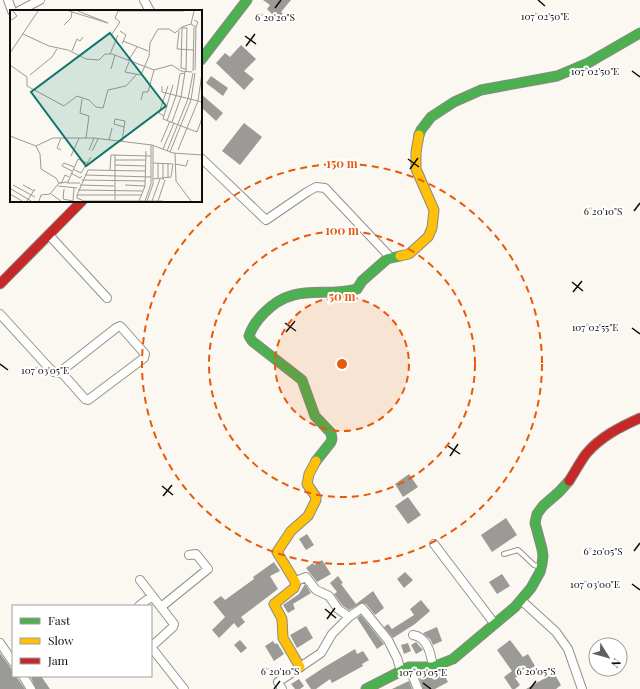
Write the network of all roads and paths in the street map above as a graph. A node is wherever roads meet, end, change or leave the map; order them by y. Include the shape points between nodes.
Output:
1 (8, 0) edge
2 (40, 0) edge
3 (144, 0) edge
4 (247, 0) edge
5 (12, 10) edge
6 (21, 10) edge
7 (149, 10) edge
8 (640, 33) edge
9 (202, 59) edge
10 (202, 159) edge
11 (81, 202) edge
12 (49, 234) junction
13 (391, 258) junction
14 (0, 284) edge
15 (107, 298) dead end
16 (0, 314) edge
17 (60, 372) junction
18 (640, 418) edge
19 (434, 544) dead end
20 (504, 554) dead end
21 (189, 555) dead end
22 (542, 568) junction
23 (140, 580) dead end
24 (296, 581) junction
25 (152, 596) junction
26 (521, 600) junction
27 (140, 605) edge
28 (161, 607) junction
29 (349, 617) junction
30 (494, 623) junction
31 (413, 635) dead end
32 (0, 643) edge
33 (152, 646) edge
34 (152, 648) edge
35 (12, 661) edge
36 (300, 667) junction
37 (433, 667) junction
38 (405, 669) junction
39 (24, 677) edge
40 (31, 689) edge
41 (184, 689) edge
42 (282, 689) edge
43 (366, 689) edge
44 (418, 689) edge
45 (582, 689) edge

1 - 5 street
2 - 6 street
3 - 7 street
4 - 9 street
8 - 13 street via 570,71 557,76 481,90 454,102 428,120 418,138 416,169 434,210 432,228 428,237 414,250 407,255
10 - 13 street via 266,220 316,187 325,188
11 - 12 street
12 - 14 street
12 - 15 street
13 - 24 street via 357,288 349,291 298,294 284,298 262,315 250,332 252,341 302,380 317,420 332,436 332,440 308,474 307,484 316,497 312,509 303,521 291,530 277,552
16 - 17 street via 51,370
17 - 17 street via 120,326 145,354 144,358 88,400
18 - 22 street via 595,443 563,488 538,512 535,526 543,551
19 - 30 street
20 - 22 lane via 518,550 534,565
21 - 28 street via 196,554 208,569
22 - 26 street
23 - 25 street
24 - 29 street via 306,576 316,590 329,596 338,609
24 - 36 street via 294,588 274,604 282,619 283,638
25 - 27 street
25 - 28 street
26 - 30 street via 509,613
26 - 45 street via 556,632 568,649
28 - 33 street via 174,624
29 - 36 street via 332,634 321,653
29 - 38 street via 364,609 388,640
30 - 37 street via 453,659
31 - 37 street via 422,638 431,656
32 - 35 street
34 - 41 street
36 - 42 street via 278,682
37 - 38 street
38 - 43 street
38 - 44 street
39 - 40 street

